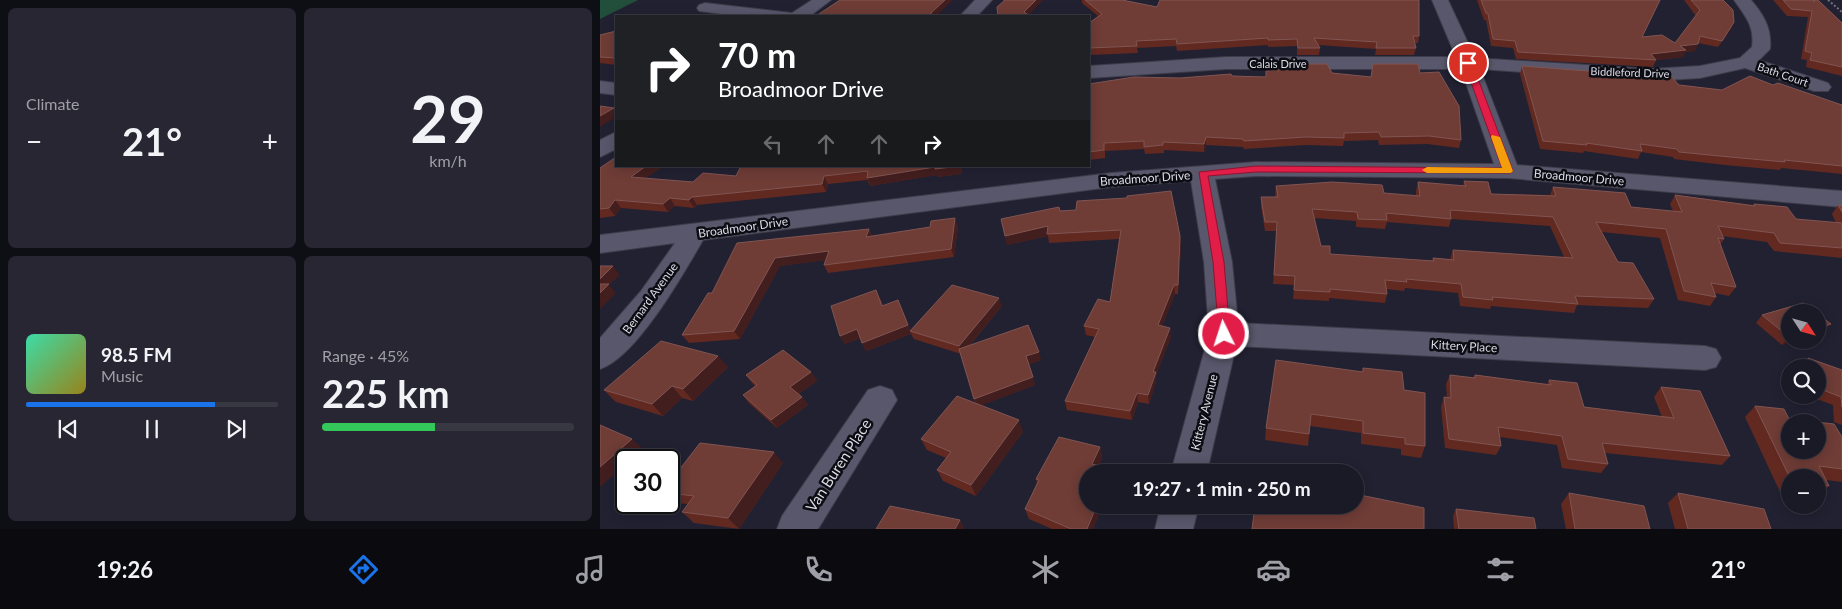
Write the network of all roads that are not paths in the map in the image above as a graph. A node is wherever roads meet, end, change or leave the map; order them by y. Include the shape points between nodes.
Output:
1 (823, 0) edge
2 (984, 0) edge
3 (1440, 0) edge
4 (1742, 0) edge
5 (705, 8) dead end
6 (776, 15) edge
7 (800, 15) edge
8 (969, 15) edge
9 (1746, 62) junction
10 (1468, 63) junction
11 (1090, 72) edge
12 (600, 87) edge
13 (1821, 87) dead end
14 (615, 89) edge
15 (615, 140) edge
16 (600, 150) edge
17 (1508, 171) junction
18 (1202, 174) junction
19 (1842, 199) edge
20 (694, 233) junction
21 (600, 244) edge
22 (1224, 334) junction
23 (600, 357) edge
24 (1705, 358) dead end
25 (880, 400) dead end
26 (1191, 464) edge
27 (1178, 514) edge
28 (796, 529) edge
29 (1174, 529) edge

1 - 7 street
2 - 8 street
3 - 10 street
4 - 9 street via 1756,15 1763,35 1761,49
5 - 6 street
9 - 10 street, Biddleford Drive via 1700,72 1650,75
9 - 13 street, Bath Court
10 - 11 street, Calais Drive via 1226,63
10 - 17 street
12 - 14 street
15 - 16 street
17 - 18 street, Broadmoor Drive via 1256,169
17 - 19 street, Broadmoor Drive
18 - 20 street, Broadmoor Drive via 1072,184
18 - 22 street, Kittery Avenue via 1218,262
20 - 21 street, Broadmoor Drive
20 - 23 street, Bernard Avenue via 658,291 627,332
22 - 24 street, Kittery Place
22 - 26 street, Kittery Avenue
25 - 28 street, Van Buren Place
27 - 29 street

